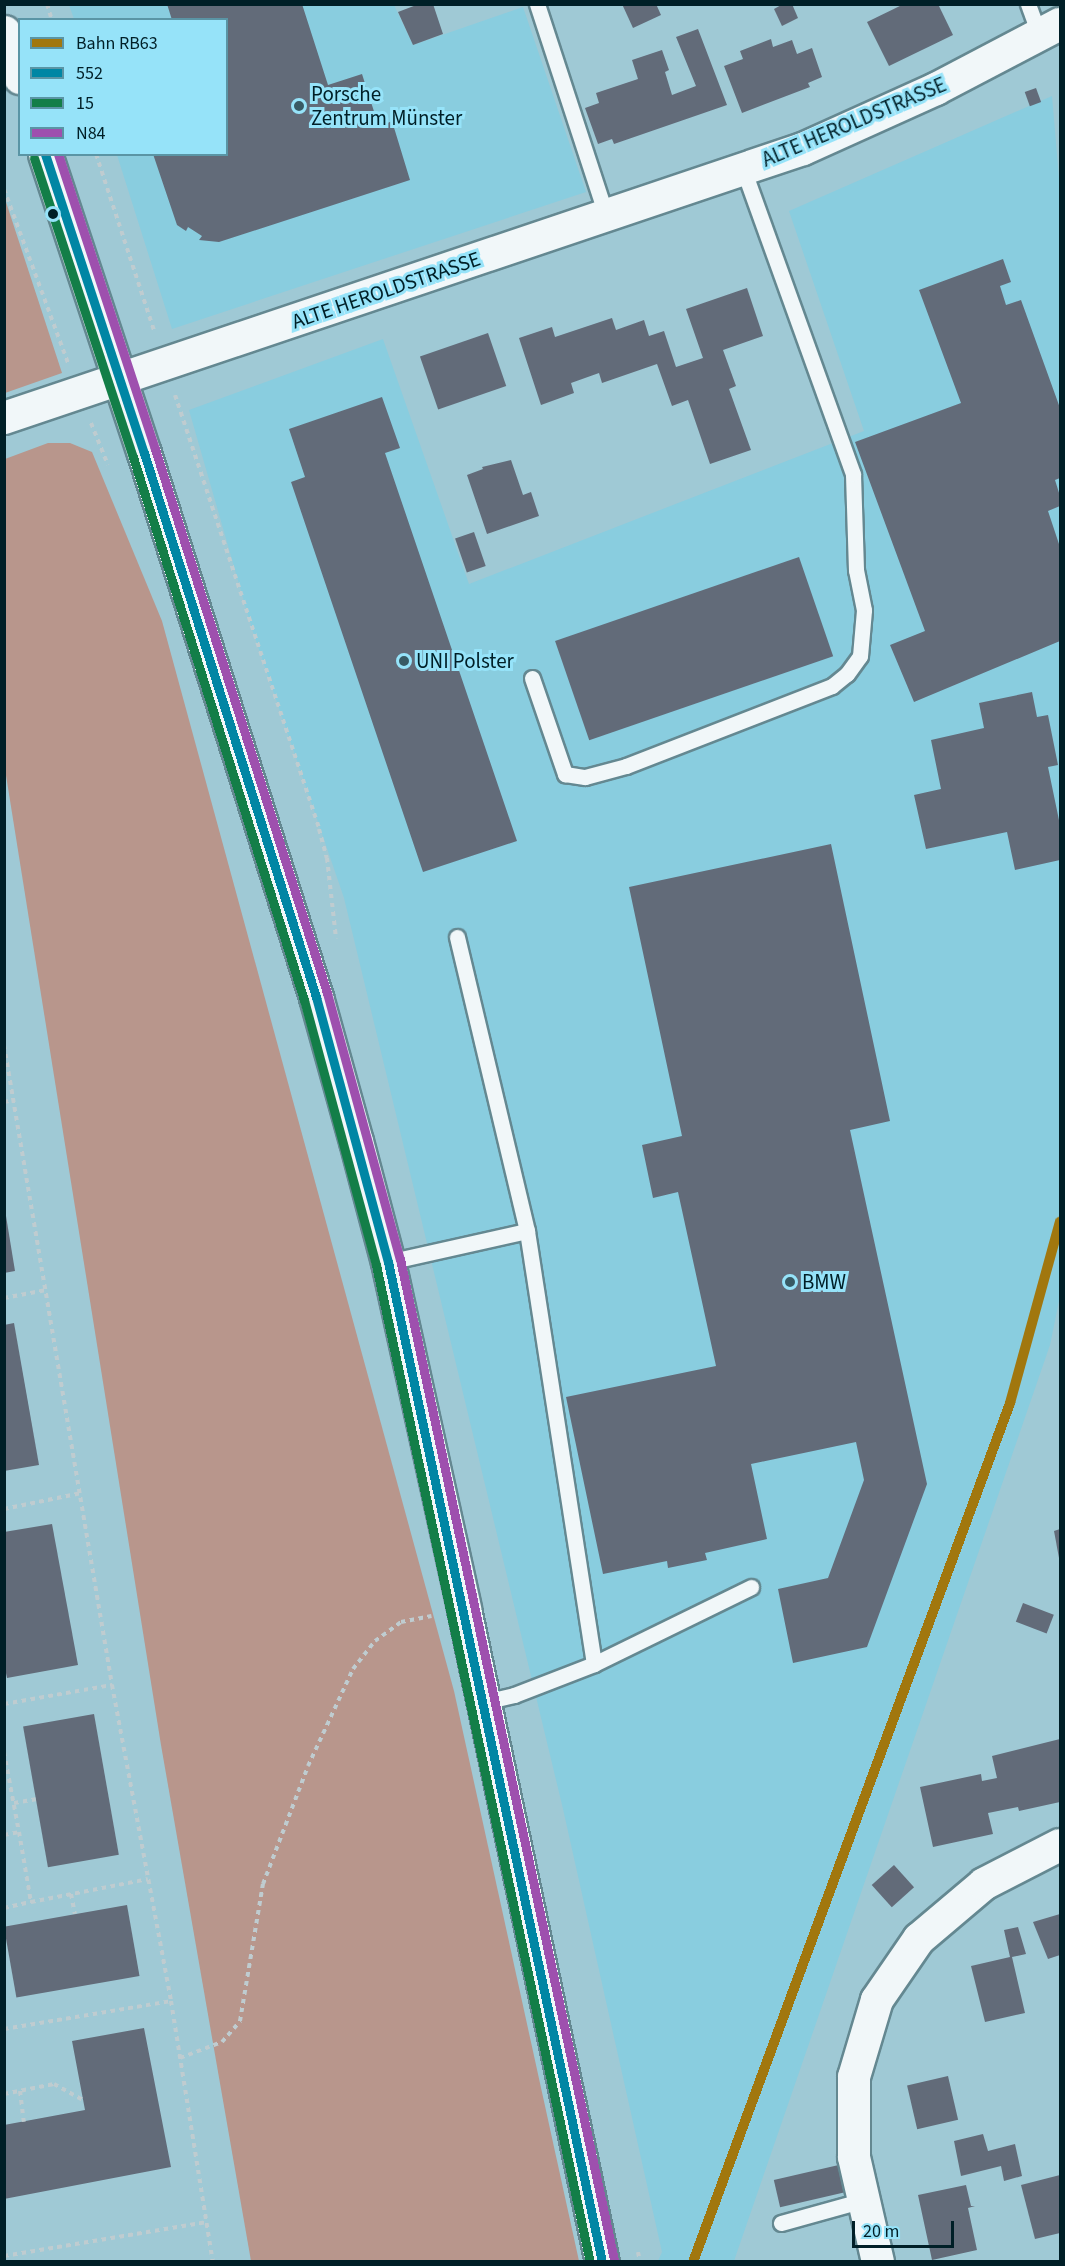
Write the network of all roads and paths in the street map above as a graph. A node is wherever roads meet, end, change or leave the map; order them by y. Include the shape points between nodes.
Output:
1 (537, 4) edge
2 (1028, 4) edge
3 (1050, 29) edge
4 (4, 32) edge
5 (18, 71) edge
6 (46, 156) edge
7 (97, 156) edge
8 (743, 169) junction
9 (4, 189) edge
10 (606, 215) junction
11 (165, 365) junction
12 (120, 380) junction
13 (80, 393) junction
14 (4, 418) edge
15 (108, 465) dead end
16 (532, 678) dead end
17 (457, 937) dead end
18 (336, 946) dead end
19 (4, 1045) edge
20 (14, 1100) junction
21 (4, 1102) edge
22 (527, 1231) junction
23 (388, 1262) junction
24 (46, 1290) junction
25 (4, 1298) edge
26 (81, 1493) junction
27 (4, 1509) edge
28 (751, 1587) dead end
29 (464, 1609) junction
30 (594, 1664) junction
31 (112, 1685) junction
32 (484, 1702) junction
33 (4, 1704) edge
34 (4, 1752) edge
35 (36, 1799) dead end
36 (14, 1803) junction
37 (19, 1832) junction
38 (4, 1834) edge
39 (1060, 1845) edge
40 (148, 1879) junction
41 (72, 1894) junction
42 (31, 1902) junction
43 (4, 1908) edge
44 (75, 1914) dead end
45 (171, 2001) junction
46 (4, 2029) edge
47 (180, 2058) junction
48 (20, 2091) junction
49 (4, 2094) edge
50 (83, 2100) dead end
51 (24, 2122) dead end
52 (864, 2200) junction
53 (207, 2222) junction
54 (781, 2223) dead end
55 (4, 2256) edge
56 (213, 2262) edge
57 (602, 2262) edge
58 (878, 2262) edge

1 - 10 lane
2 - 3 lane
3 - 8 street, ALTE HEROLDSTRASSE via 936,89 803,149
4 - 5 main road
6 - 12 main road
7 - 11 path
8 - 10 street, ALTE HEROLDSTRASSE
8 - 16 lane via 853,474 856,570 864,610 860,656 832,686 626,766 585,777 565,774
9 - 13 path
10 - 11 street, ALTE HEROLDSTRASSE
11 - 12 street, ALTE HEROLDSTRASSE
11 - 18 path via 319,829 331,879
12 - 13 street, ALTE HEROLDSTRASSE
12 - 23 main road via 316,997
13 - 14 street, ALTE HEROLDSTRASSE
13 - 15 path
17 - 22 lane
19 - 20 path
20 - 21 path
20 - 24 path
22 - 23 lane
22 - 30 lane
23 - 29 main road
24 - 25 path
24 - 26 path
26 - 27 path
26 - 31 path
28 - 30 lane
29 - 32 main road
29 - 47 path via 401,1622 375,1641 353,1670 308,1766 262,1884 240,2021 222,2042
30 - 32 lane via 514,1695
31 - 33 path
31 - 40 path
32 - 57 main road
34 - 36 path
35 - 36 path
36 - 37 path
37 - 38 path
37 - 42 path
39 - 52 street via 984,1884 919,1939 877,2000 854,2077 854,2157
40 - 41 path
40 - 45 path
41 - 42 path
41 - 44 path
42 - 43 path
45 - 46 path
45 - 47 path
47 - 53 path
48 - 49 path
48 - 50 path via 54,2084
48 - 51 path
52 - 54 lane
52 - 58 street
53 - 55 path
53 - 56 path

